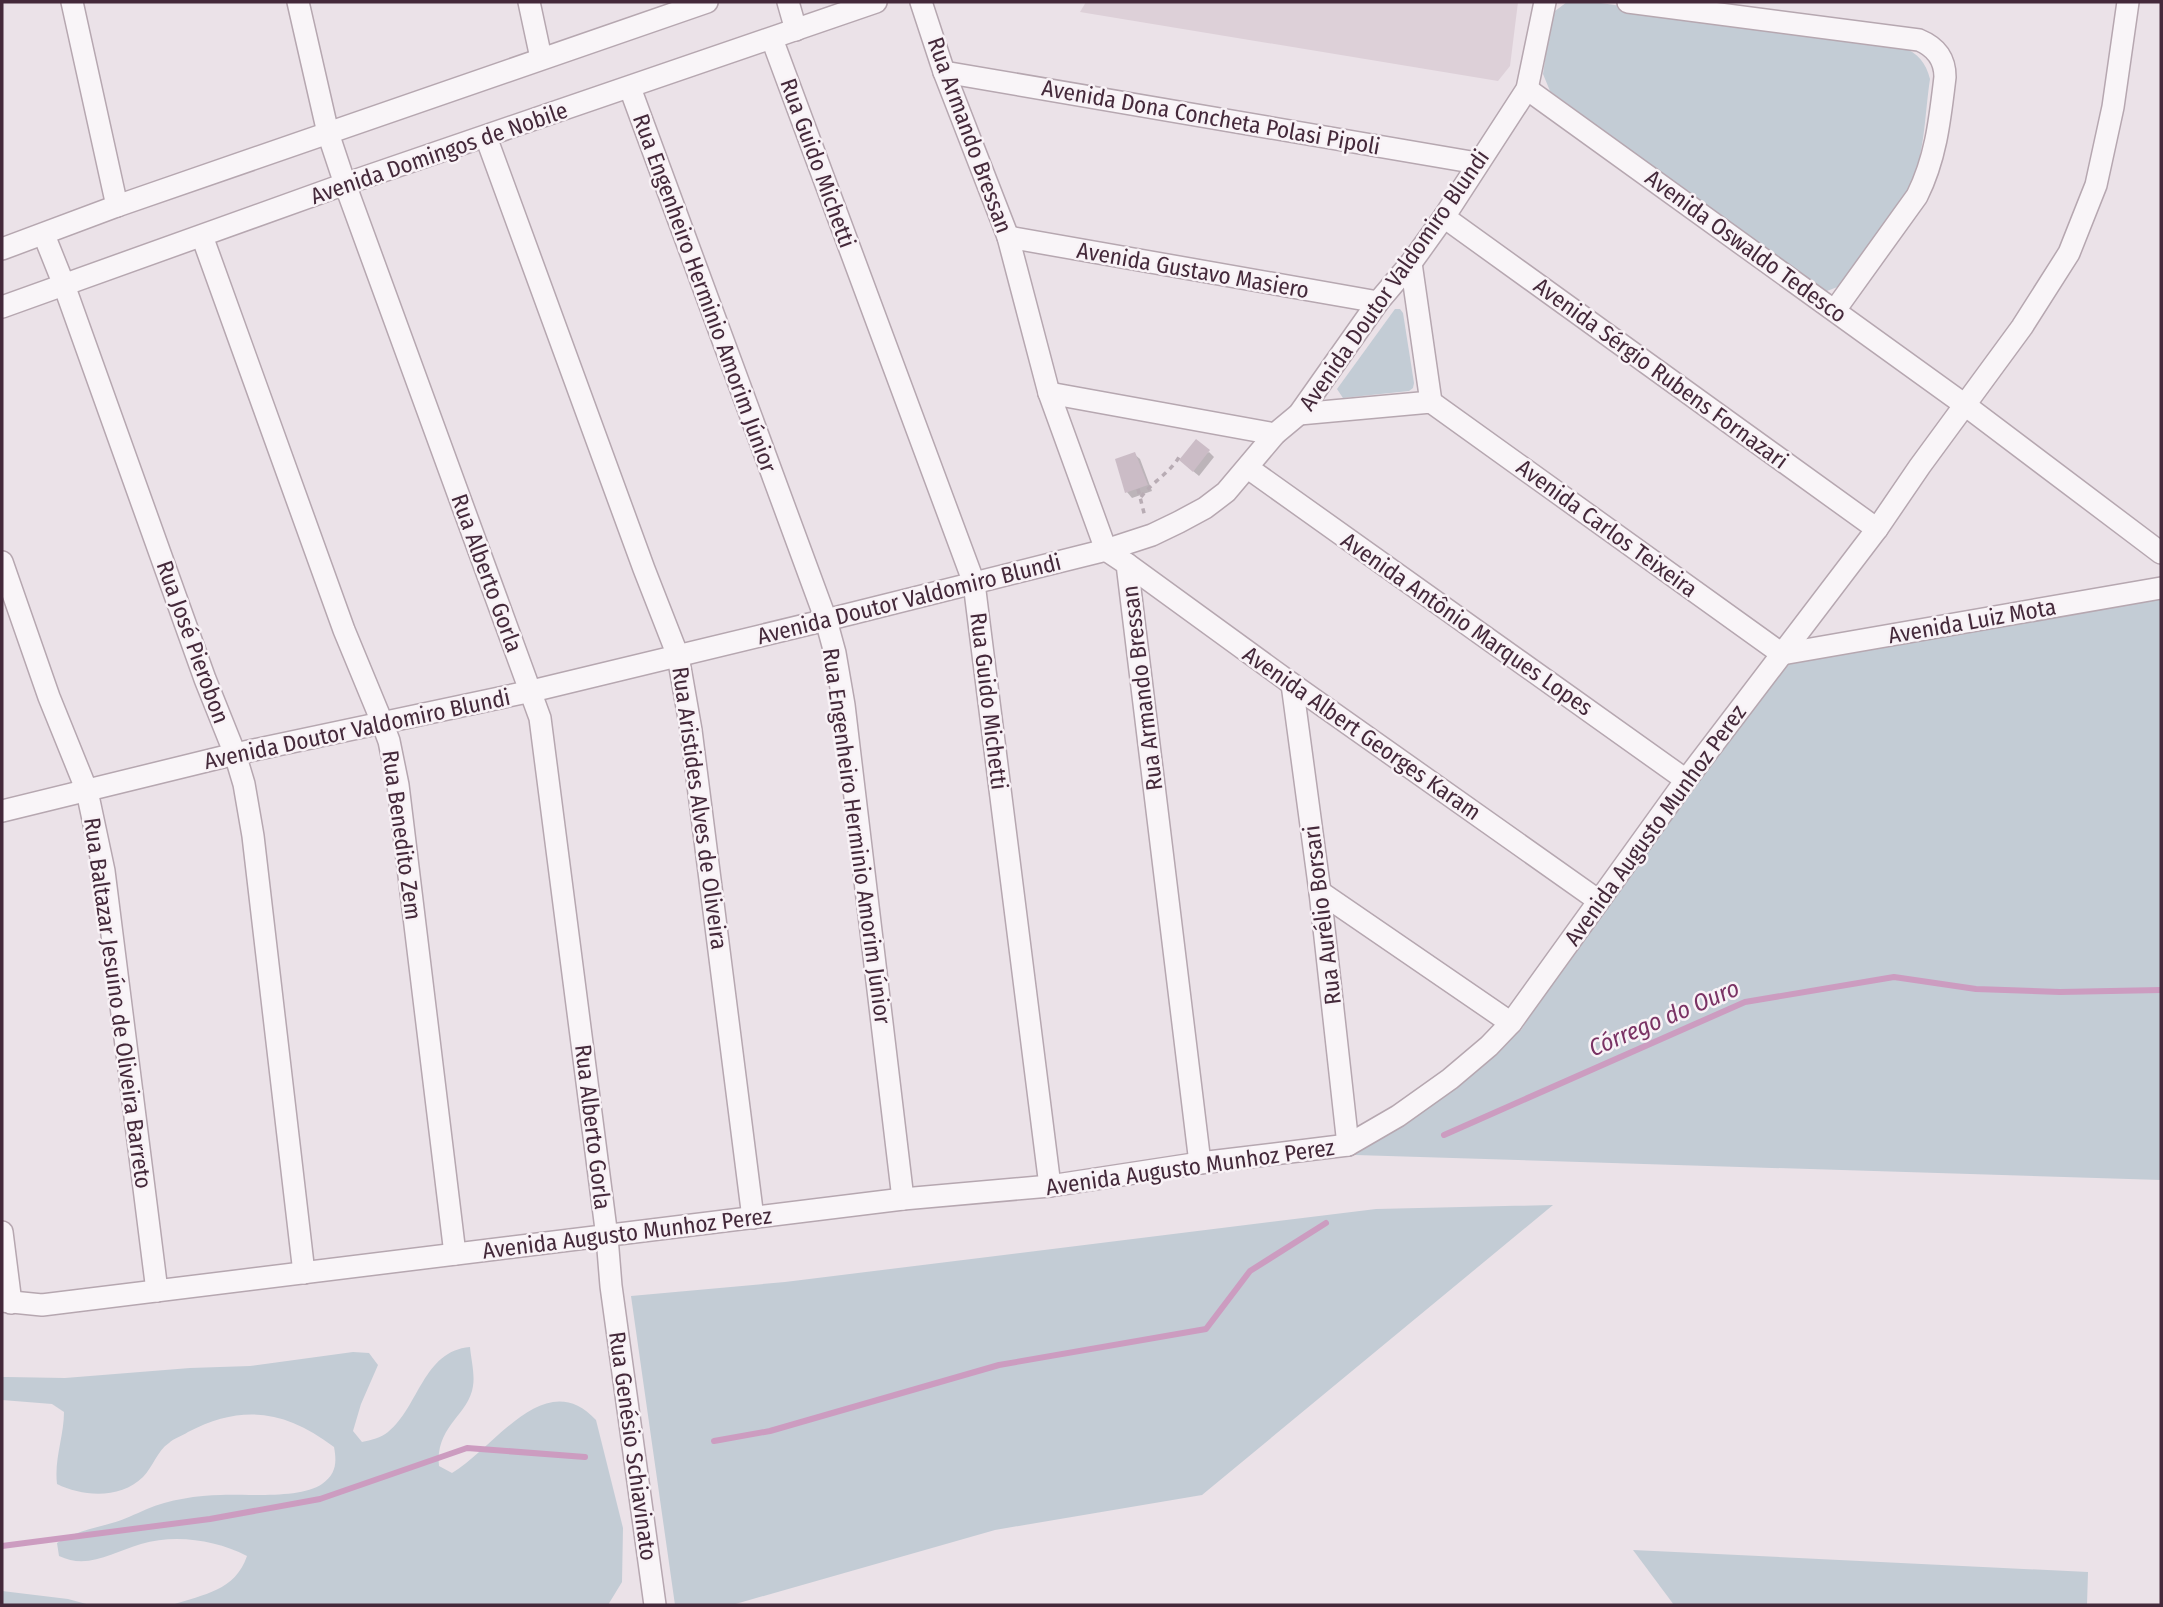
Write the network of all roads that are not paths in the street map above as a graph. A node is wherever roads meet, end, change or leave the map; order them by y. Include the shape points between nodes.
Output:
1 (72, 2) edge
2 (299, 2) edge
3 (529, 2) edge
4 (707, 2) edge
5 (788, 2) edge
6 (876, 2) edge
7 (921, 2) edge
8 (1545, 2) edge
9 (1628, 2) edge
10 (2128, 2) edge
11 (796, 30) junction
12 (772, 39) junction
13 (541, 58) junction
14 (944, 72) junction
15 (630, 88) junction
16 (1527, 89) junction
17 (328, 133) junction
18 (486, 137) junction
19 (1478, 163) junction
20 (345, 184) junction
21 (117, 206) junction
22 (1444, 217) junction
23 (44, 235) junction
24 (202, 236) junction
25 (1008, 237) junction
26 (2, 250) edge
27 (1411, 263) junction
28 (64, 285) junction
29 (1378, 302) junction
30 (2, 307) edge
31 (1835, 310) junction
32 (1049, 393) junction
33 (1431, 402) junction
34 (1965, 405) junction
35 (1299, 414) junction
36 (1275, 434) junction
37 (1248, 468) junction
38 (1877, 529) junction
39 (1105, 550) junction
40 (2161, 553) edge
41 (2, 562) edge
42 (1127, 564) junction
43 (974, 583) junction
44 (2161, 588) edge
45 (826, 620) junction
46 (1782, 654) junction
47 (678, 656) junction
48 (1292, 684) junction
49 (532, 691) junction
50 (382, 722) junction
51 (235, 754) junction
52 (1686, 780) junction
53 (87, 791) junction
54 (2, 811) edge
55 (1320, 892) junction
56 (1599, 901) junction
57 (1511, 1023) junction
58 (1348, 1145) junction
59 (1200, 1163) junction
60 (1050, 1186) junction
61 (903, 1199) junction
62 (753, 1218) junction
63 (2, 1232) edge
64 (607, 1237) junction
65 (455, 1254) junction
66 (304, 1273) junction
67 (611, 1286) joint
68 (157, 1291) junction
69 (6, 1302) edge
70 (655, 1605) edge

1 - 21 street
2 - 17 street, Rua Alberto Gorla
3 - 13 street
4 - 13 street
5 - 11 street
6 - 11 street, Avenida Domingos de Nobile
7 - 14 street, Rua Armando Bressan
8 - 16 street, Avenida Doutor Valdomiro Blundi
9 - 31 street via 1914,40 1937,52 1945,77 1927,177
10 - 34 street, Avenida Augusto Munhoz Perez via 2096,185 2069,253
11 - 12 street, Avenida Domingos de Nobile
12 - 15 street, Avenida Domingos de Nobile
12 - 43 street, Rua Guido Michetti
13 - 17 street
14 - 19 street, Avenida Dona Concheta Polasi Pipoli
14 - 25 street, Rua Armando Bressan
15 - 18 street, Avenida Domingos de Nobile
15 - 45 street, Rua Engenheiro Herminio Amorim Júnior
16 - 19 street, Avenida Doutor Valdomiro Blundi
16 - 31 street, Avenida Oswaldo Tedesco
17 - 20 street, Rua Alberto Gorla
17 - 21 street
18 - 20 street, Avenida Domingos de Nobile
18 - 47 street, Rua Aristides Alves de Oliveira
19 - 22 street, Avenida Doutor Valdomiro Blundi
20 - 24 street, Avenida Domingos de Nobile
20 - 49 street, Rua Alberto Gorla
21 - 23 street
22 - 27 street, Avenida Doutor Valdomiro Blundi
22 - 38 street, Avenida Sérgio Rubens Fornazari
23 - 26 street
23 - 28 street, Rua José Pierobon
24 - 28 street, Avenida Domingos de Nobile
24 - 50 street, Rua Benedito Zem via 344,630
25 - 29 street, Avenida Gustavo Masiero
25 - 32 street, Rua Armando Bressan
27 - 29 street, Avenida Doutor Valdomiro Blundi
27 - 33 street
28 - 30 street, Avenida Domingos de Nobile
28 - 51 street, Rua José Pierobon
29 - 35 street, Avenida Doutor Valdomiro Blundi
31 - 34 street, Avenida Oswaldo Tedesco
32 - 36 street
32 - 39 street, Rua Armando Bressan
33 - 35 street
33 - 46 street, Avenida Carlos Teixeira
34 - 38 street, Avenida Augusto Munhoz Perez
34 - 40 street, Avenida Oswaldo Tedesco
35 - 36 street, Avenida Doutor Valdomiro Blundi
36 - 37 street, Avenida Doutor Valdomiro Blundi
37 - 39 street, Avenida Doutor Valdomiro Blundi via 1205,508 1152,535
37 - 52 street, Avenida Antônio Marques Lopes
38 - 46 street, Avenida Augusto Munhoz Perez
39 - 42 street, Rua Armando Bressan
39 - 43 street, Avenida Doutor Valdomiro Blundi
41 - 53 street, Rua Baltazar Jesuíno de Oliveira Barreto
42 - 48 street, Avenida Albert Georges Karam
42 - 59 street, Rua Armando Bressan
43 - 45 street, Avenida Doutor Valdomiro Blundi
43 - 60 street, Rua Guido Michetti
44 - 46 street, Avenida Luiz Mota
45 - 47 street, Avenida Doutor Valdomiro Blundi
45 - 61 street, Rua Engenheiro Herminio Amorim Júnior via 844,705
46 - 52 street, Avenida Augusto Munhoz Perez
47 - 49 street, Avenida Doutor Valdomiro Blundi
47 - 62 street, Rua Aristides Alves de Oliveira
48 - 55 street, Rua Aurélio Borsari
48 - 56 street, Avenida Albert Georges Karam
49 - 50 street, Avenida Doutor Valdomiro Blundi
49 - 64 street, Rua Alberto Gorla via 548,769
50 - 51 street, Avenida Doutor Valdomiro Blundi
50 - 65 street, Rua Benedito Zem via 398,785
51 - 53 street, Avenida Doutor Valdomiro Blundi
51 - 66 street, Rua José Pierobon via 253,836
52 - 56 street, Avenida Augusto Munhoz Perez
53 - 54 street, Avenida Doutor Valdomiro Blundi
53 - 68 street, Rua Baltazar Jesuíno de Oliveira Barreto via 104,871
55 - 57 street
55 - 58 street, Rua Aurélio Borsari
56 - 57 street, Avenida Augusto Munhoz Perez
57 - 58 street, Avenida Augusto Munhoz Perez via 1450,1079
58 - 59 street, Avenida Augusto Munhoz Perez
59 - 60 street, Avenida Augusto Munhoz Perez
60 - 61 street, Avenida Augusto Munhoz Perez
61 - 62 street, Avenida Augusto Munhoz Perez
62 - 64 street, Avenida Augusto Munhoz Perez
63 - 69 street
64 - 65 street, Avenida Augusto Munhoz Perez
64 - 67 street, Rua Alberto Gorla
65 - 66 street, Avenida Augusto Munhoz Perez
66 - 68 street, Avenida Augusto Munhoz Perez
67 - 70 street, Rua Genésio Schiavinato
68 - 69 street, Avenida Augusto Munhoz Perez via 42,1305

